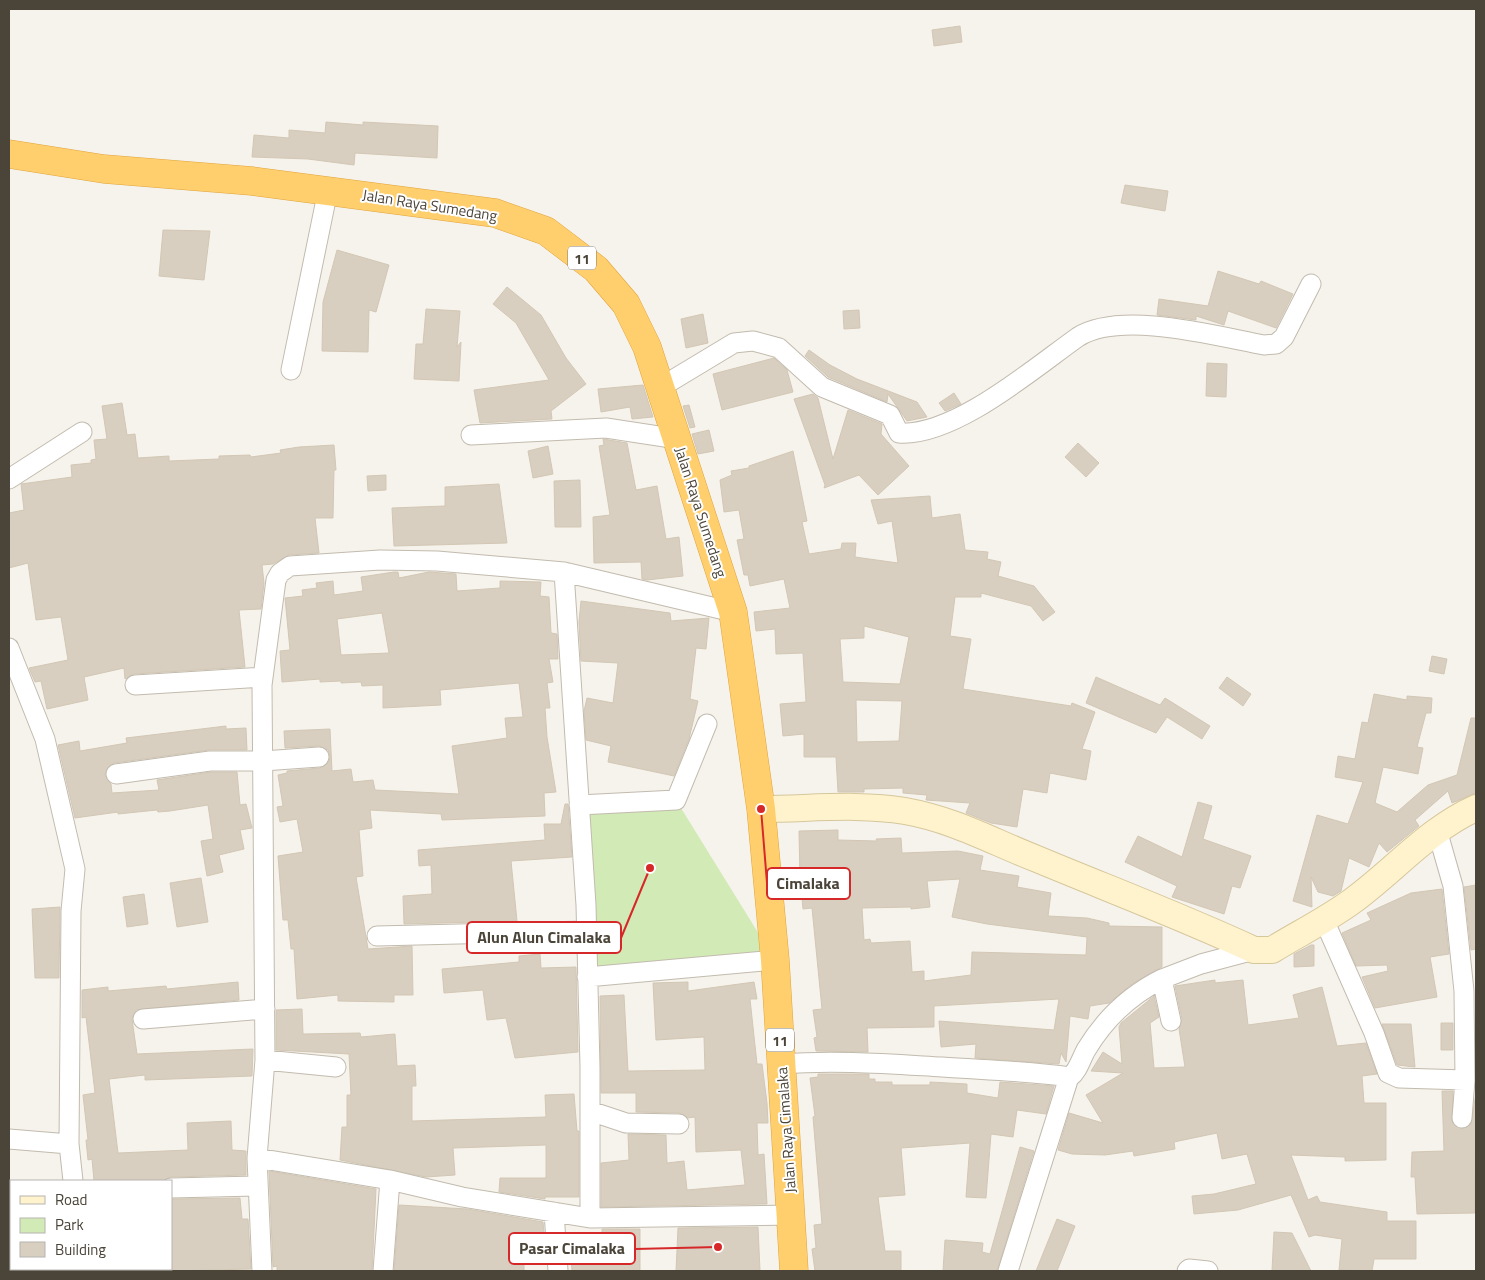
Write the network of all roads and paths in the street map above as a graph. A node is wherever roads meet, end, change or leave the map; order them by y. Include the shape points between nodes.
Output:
1 (9, 154) edge
2 (328, 190) junction
3 (1312, 284) dead end
4 (291, 370) dead end
5 (661, 387) junction
6 (82, 432) dead end
7 (471, 435) dead end
8 (678, 439) junction
9 (9, 479) edge
10 (564, 572) junction
11 (732, 612) junction
12 (9, 648) edge
13 (263, 677) junction
14 (135, 685) dead end
15 (707, 724) dead end
16 (319, 757) dead end
17 (263, 761) junction
18 (116, 774) dead end
19 (579, 805) junction
20 (1476, 808) edge
21 (761, 809) junction
22 (1437, 830) junction
23 (1324, 920) junction
24 (586, 931) junction
25 (377, 936) dead end
26 (1244, 945) junction
27 (775, 960) junction
28 (588, 977) junction
29 (1162, 979) junction
30 (265, 1009) junction
31 (142, 1019) dead end
32 (1171, 1021) dead end
33 (1471, 1042) edge
34 (265, 1060) junction
35 (782, 1064) junction
36 (336, 1067) dead end
37 (1064, 1076) junction
38 (1465, 1080) junction
39 (590, 1111) junction
40 (1462, 1118) dead end
41 (678, 1124) dead end
42 (9, 1139) edge
43 (69, 1144) junction
44 (257, 1158) junction
45 (73, 1180) edge
46 (390, 1180) junction
47 (257, 1186) junction
48 (172, 1188) edge
49 (554, 1212) junction
50 (792, 1215) junction
51 (590, 1218) junction
52 (262, 1271) edge
53 (384, 1271) edge
54 (558, 1271) edge
55 (794, 1271) edge
56 (1008, 1271) edge
57 (1187, 1271) edge
58 (1208, 1271) edge

1 - 2 highway, Jalan Raya Sumedang / 11 via 104,168
2 - 4 street
2 - 5 highway, Jalan Raya Sumedang / 11 via 495,213 546,232 596,269 626,304 648,346
3 - 5 street via 1284,337 1276,344 1264,345 1151,324 1094,330 969,412 917,433 899,433 890,415 822,387 779,348 753,341 734,343
5 - 8 highway, Jalan Raya Sumedang / 11
6 - 9 street
7 - 8 street via 606,428
8 - 11 highway, Jalan Raya Sumedang / 11
10 - 11 street
10 - 13 street via 437,561 380,560 290,566 276,580
10 - 19 street
11 - 21 highway, Jalan Raya Sumedang / 11
12 - 43 street via 45,738 76,869 71,911
13 - 14 street
13 - 17 street
15 - 19 street via 676,800
16 - 17 street
17 - 18 street via 210,761
17 - 30 street
19 - 24 street
20 - 22 street
21 - 26 street via 867,808 904,810 933,817 965,827
21 - 27 highway, Jalan Raya Cimalaka / 11
22 - 23 street via 1351,902
22 - 33 street via 1453,886
23 - 26 street via 1272,950
23 - 38 street via 1374,1033 1388,1073 1399,1078
24 - 25 street
24 - 28 street
26 - 29 street
27 - 28 street
27 - 35 highway, Jalan Raya Cimalaka / 11
28 - 39 street
29 - 32 street
29 - 37 street via 1113,1014 1086,1051 1074,1075
30 - 31 street
30 - 34 street
33 - 38 street
34 - 36 street
34 - 44 street
35 - 37 street via 835,1061
35 - 50 highway, Jalan Raya Cimalaka / 11
37 - 56 street
38 - 40 street
39 - 41 street via 626,1123
39 - 51 street
42 - 43 street
43 - 45 street
44 - 46 street
44 - 47 street
46 - 49 street via 462,1197
46 - 53 street
47 - 48 street
47 - 52 street
49 - 51 street
49 - 54 street
50 - 51 street
50 - 55 highway, Jalan Raya Cimalaka / 11
57 - 58 street

